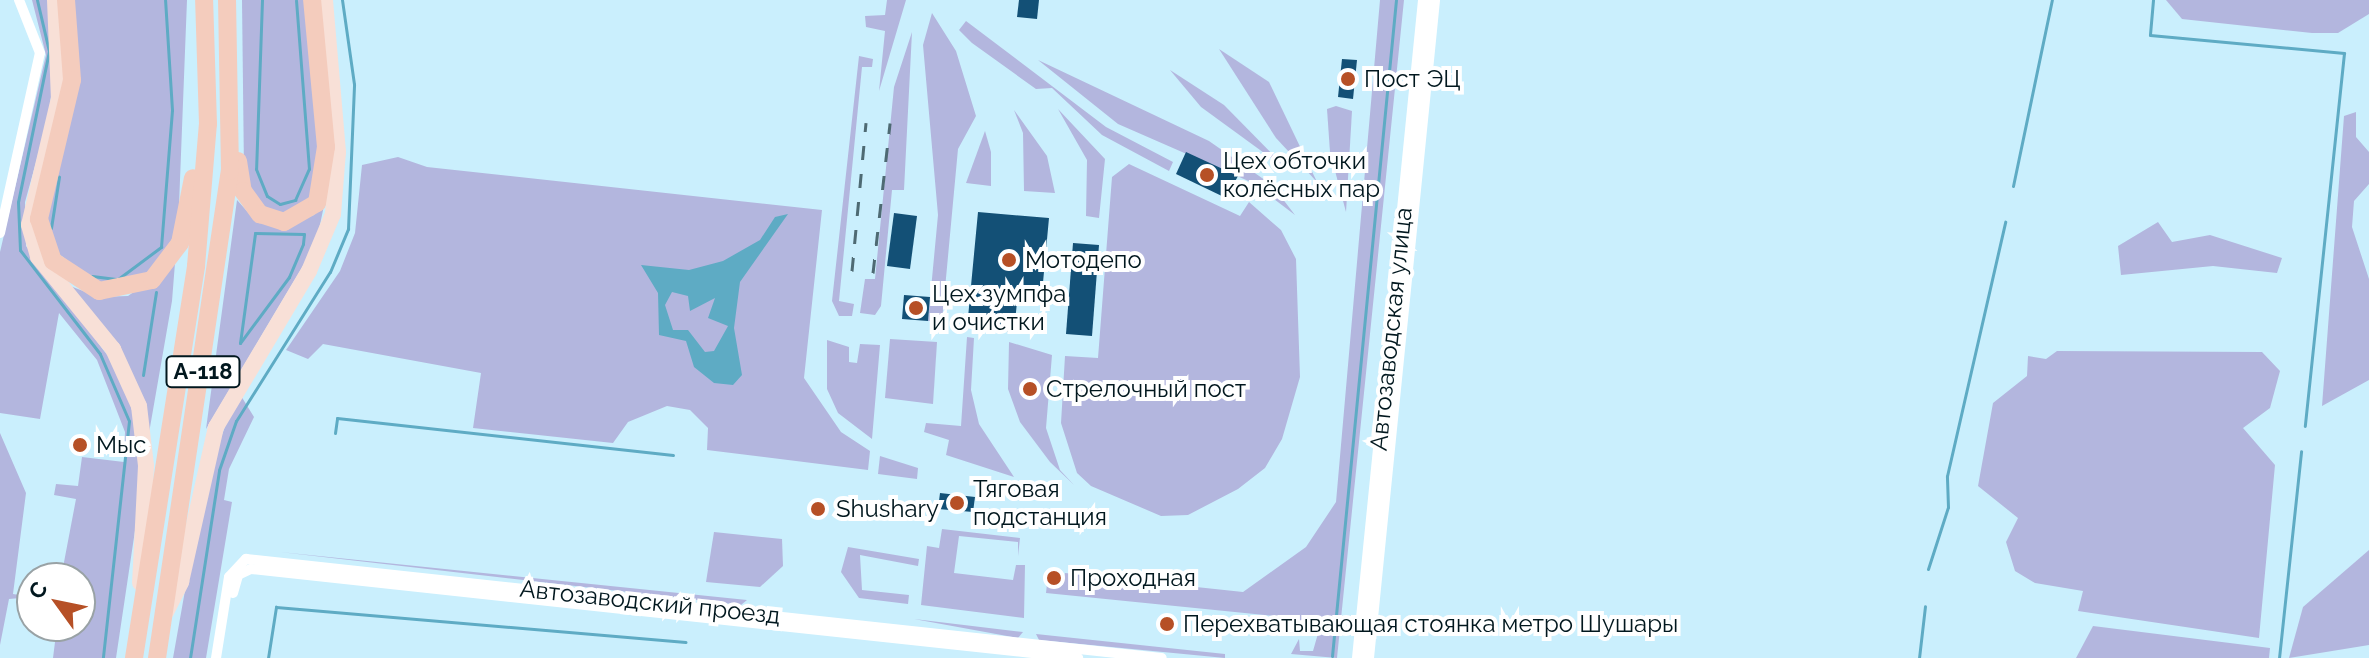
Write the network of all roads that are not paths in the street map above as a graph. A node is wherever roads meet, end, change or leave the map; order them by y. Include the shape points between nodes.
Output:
1 (19, 0) edge
2 (55, 0) edge
3 (66, 0) edge
4 (204, 0) edge
5 (227, 0) edge
6 (312, 0) edge
7 (325, 0) edge
8 (1424, 0) edge
9 (1434, 0) edge
10 (231, 127) junction
11 (206, 150) junction
12 (0, 233) edge
13 (141, 611) junction
14 (163, 617) junction
15 (134, 658) edge
16 (157, 658) edge
17 (216, 658) edge
18 (223, 658) edge
19 (1078, 658) edge
20 (1162, 658) edge
21 (1358, 658) edge
22 (1368, 658) edge

1 - 12 street via 38,32 40,61
2 - 13 main road via 59,98 29,225 38,257 113,349 139,406 146,466
3 - 11 highway via 72,80 39,219 46,250 62,272 99,291 152,280 180,243 194,174
4 - 11 highway, А-118
5 - 10 highway, А-118
6 - 10 highway via 326,147 317,203 284,222 250,205
7 - 14 main road via 338,152 333,214 309,271 216,427 181,582
8 - 21 street, Автозаводская улица
9 - 22 street, Автозаводская улица
10 - 14 highway, А-118 via 219,266
11 - 13 highway, А-118 via 196,266
13 - 15 highway, А-118
14 - 16 highway, А-118
17 - 20 street, Автозаводский проезд via 229,577 246,559
18 - 19 street, Автозаводский проезд via 235,581 251,569

